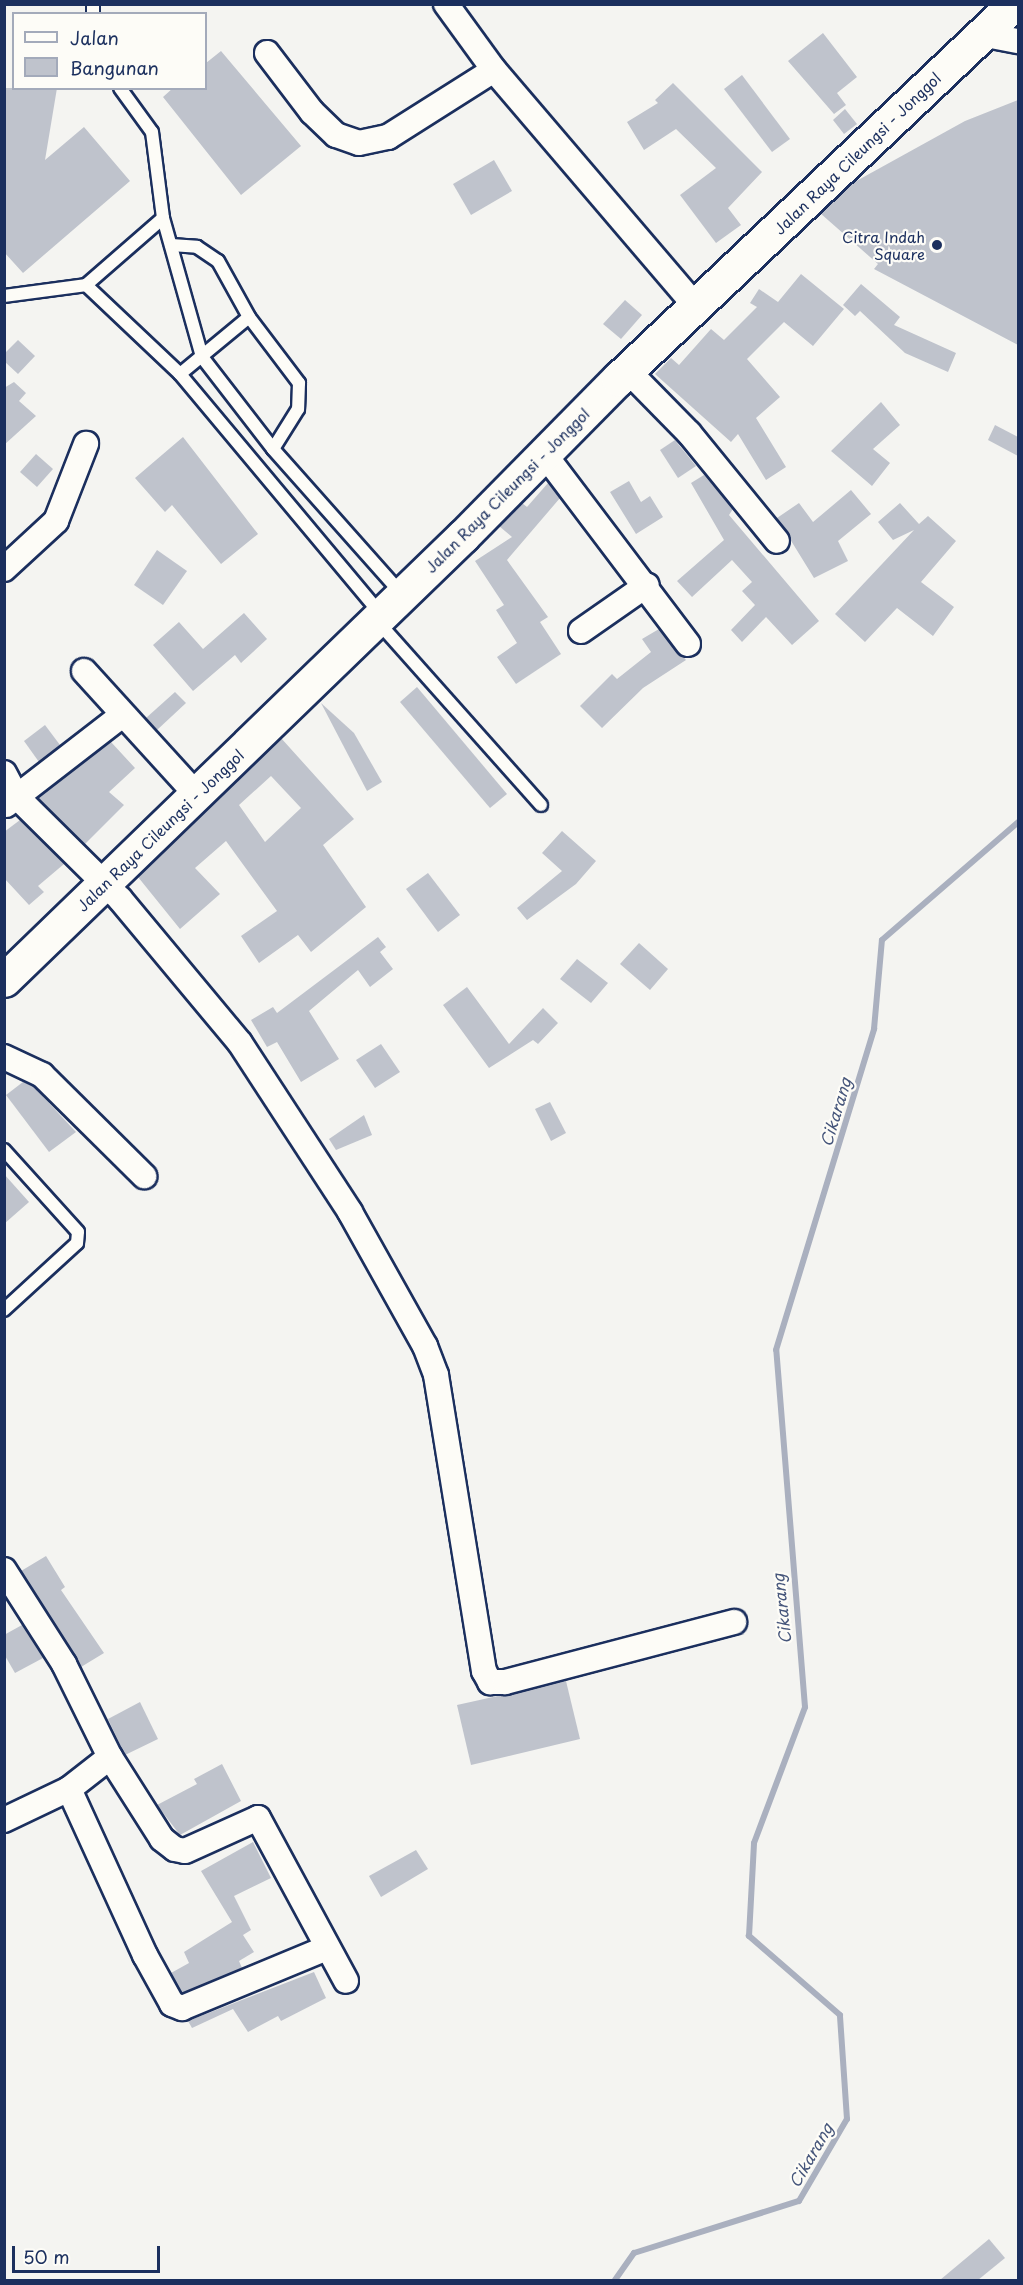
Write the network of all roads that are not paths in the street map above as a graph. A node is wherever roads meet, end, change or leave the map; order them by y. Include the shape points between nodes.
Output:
1 (446, 4) edge
2 (1014, 18) edge
3 (267, 53) dead end
4 (494, 70) junction
5 (121, 90) edge
6 (163, 218) junction
7 (171, 245) junction
8 (86, 285) junction
9 (4, 296) edge
10 (695, 305) junction
11 (249, 316) junction
12 (202, 357) junction
13 (628, 371) junction
14 (180, 374) junction
15 (86, 444) dead end
16 (273, 449) junction
17 (545, 455) junction
18 (777, 541) dead end
19 (4, 569) edge
20 (647, 585) junction
21 (385, 608) junction
22 (581, 631) dead end
23 (688, 644) dead end
24 (84, 671) dead end
25 (121, 716) junction
26 (4, 773) edge
27 (196, 794) junction
28 (11, 802) edge
29 (541, 805) dead end
30 (105, 884) junction
31 (8, 967) edge
32 (4, 1057) edge
33 (4, 1150) edge
34 (144, 1176) dead end
35 (4, 1310) edge
36 (4, 1570) edge
37 (734, 1622) dead end
38 (110, 1757) junction
39 (69, 1789) junction
40 (4, 1820) edge
41 (327, 1948) junction
42 (346, 1981) dead end

1 - 4 street
2 - 10 main road, Jalan Raya Cileungsi - Jonggol via 981,34 850,164
3 - 4 street via 312,112 336,135 359,143 388,137
4 - 10 street
5 - 6 lane via 152,132
6 - 7 lane
6 - 8 lane
7 - 11 lane via 197,247 211,254
7 - 12 lane
8 - 9 lane
8 - 14 lane
10 - 13 main road, Jalan Raya Cileungsi - Jonggol
11 - 12 lane
11 - 16 lane via 301,389 293,420
12 - 14 lane
12 - 16 lane
13 - 17 main road, Jalan Raya Cileungsi - Jonggol
13 - 18 street via 689,433
14 - 21 lane
15 - 19 street via 56,521
16 - 21 lane
17 - 20 street
17 - 21 main road, Jalan Raya Cileungsi - Jonggol
20 - 22 street
20 - 23 street
21 - 27 main road, Jalan Raya Cileungsi - Jonggol
21 - 29 lane
24 - 25 street
25 - 27 street
25 - 28 street
26 - 28 street
27 - 30 main road, Jalan Raya Cileungsi - Jonggol
28 - 30 street
30 - 31 main road, Jalan Raya Cileungsi - Jonggol
30 - 37 street via 240,1043 350,1212 425,1346 436,1375 484,1671 490,1682 505,1682
32 - 34 street via 42,1075
33 - 35 lane via 78,1232 77,1243
36 - 38 street via 64,1664
38 - 39 street
38 - 41 street via 162,1839 175,1849 185,1851 258,1818
39 - 40 street
39 - 41 street via 145,1955 172,2004 182,2008
41 - 42 street

